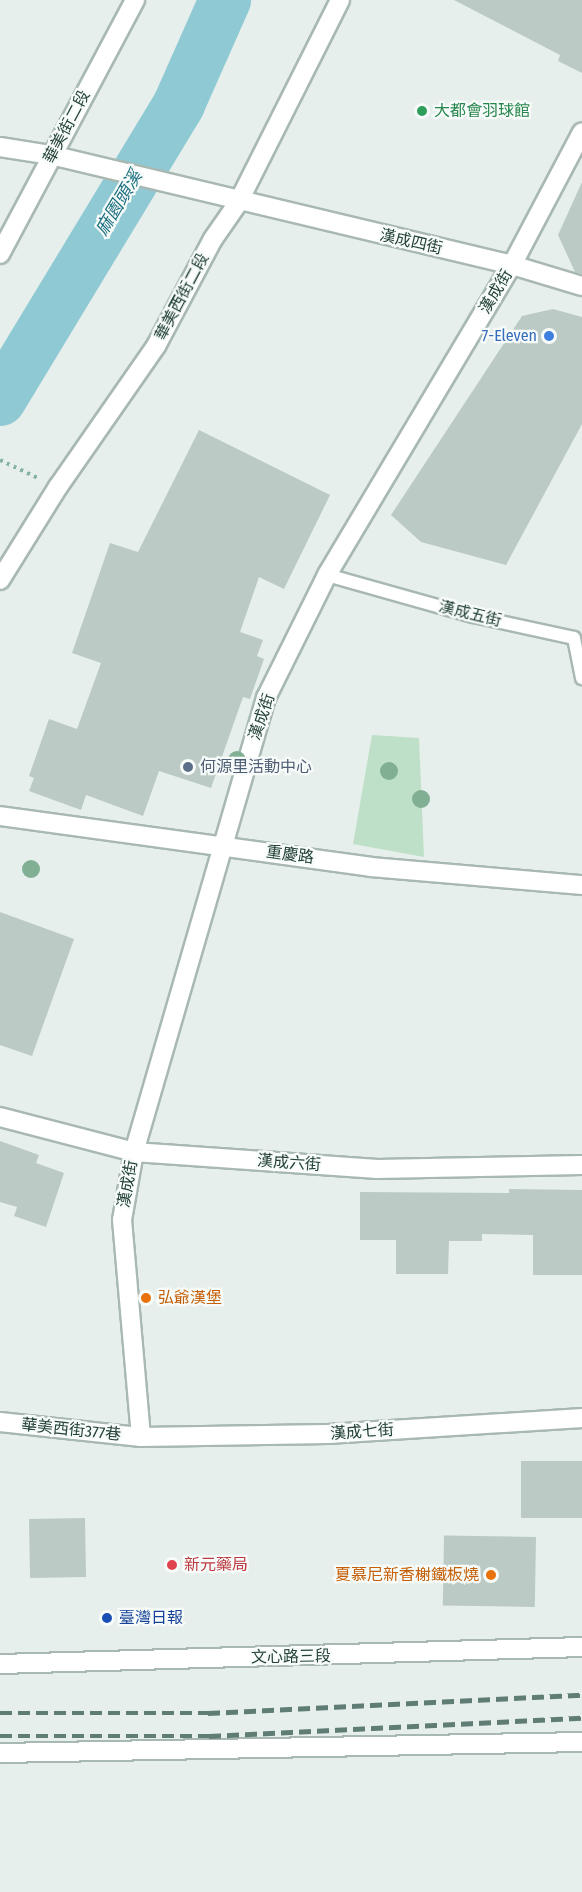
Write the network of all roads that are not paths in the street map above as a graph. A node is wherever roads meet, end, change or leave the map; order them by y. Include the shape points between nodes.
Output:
1 (135, 0) edge
2 (340, 0) edge
3 (582, 132) edge
4 (0, 147) edge
5 (51, 155) junction
6 (238, 202) junction
7 (0, 254) edge
8 (512, 265) junction
9 (582, 286) edge
10 (327, 575) junction
11 (0, 580) edge
12 (582, 678) edge
13 (0, 816) edge
14 (222, 846) junction
15 (582, 885) edge
16 (0, 1117) edge
17 (134, 1152) junction
18 (582, 1165) edge
19 (582, 1418) edge
20 (0, 1422) edge
21 (141, 1437) junction
22 (582, 1647) edge
23 (0, 1664) edge
24 (582, 1742) edge
25 (0, 1753) edge

1 - 5 street, 華美街二段
2 - 6 street, 華美西街二段
3 - 8 street, 漢成街
4 - 5 street, 漢成四街
5 - 6 street, 漢成四街
5 - 7 street, 華美街二段
6 - 8 street, 漢成四街
6 - 11 street, 華美西街二段 via 213,239 156,346 58,487
8 - 9 street, 漢成四街
8 - 10 street, 漢成街
10 - 12 lane, 漢成五街 via 473,616 574,638
10 - 14 street, 漢成街 via 266,698
13 - 14 street, 重慶路
14 - 15 street, 重慶路 via 371,867
14 - 17 street, 漢成街
16 - 17 street, 漢成六街
17 - 18 street, 漢成六街 via 377,1169
17 - 21 street, 漢成街 via 122,1220
19 - 21 street, 漢成七街 via 328,1434
20 - 21 street, 華美西街377巷
22 - 23 street, 文心路三段 via 487,1653
24 - 25 street

